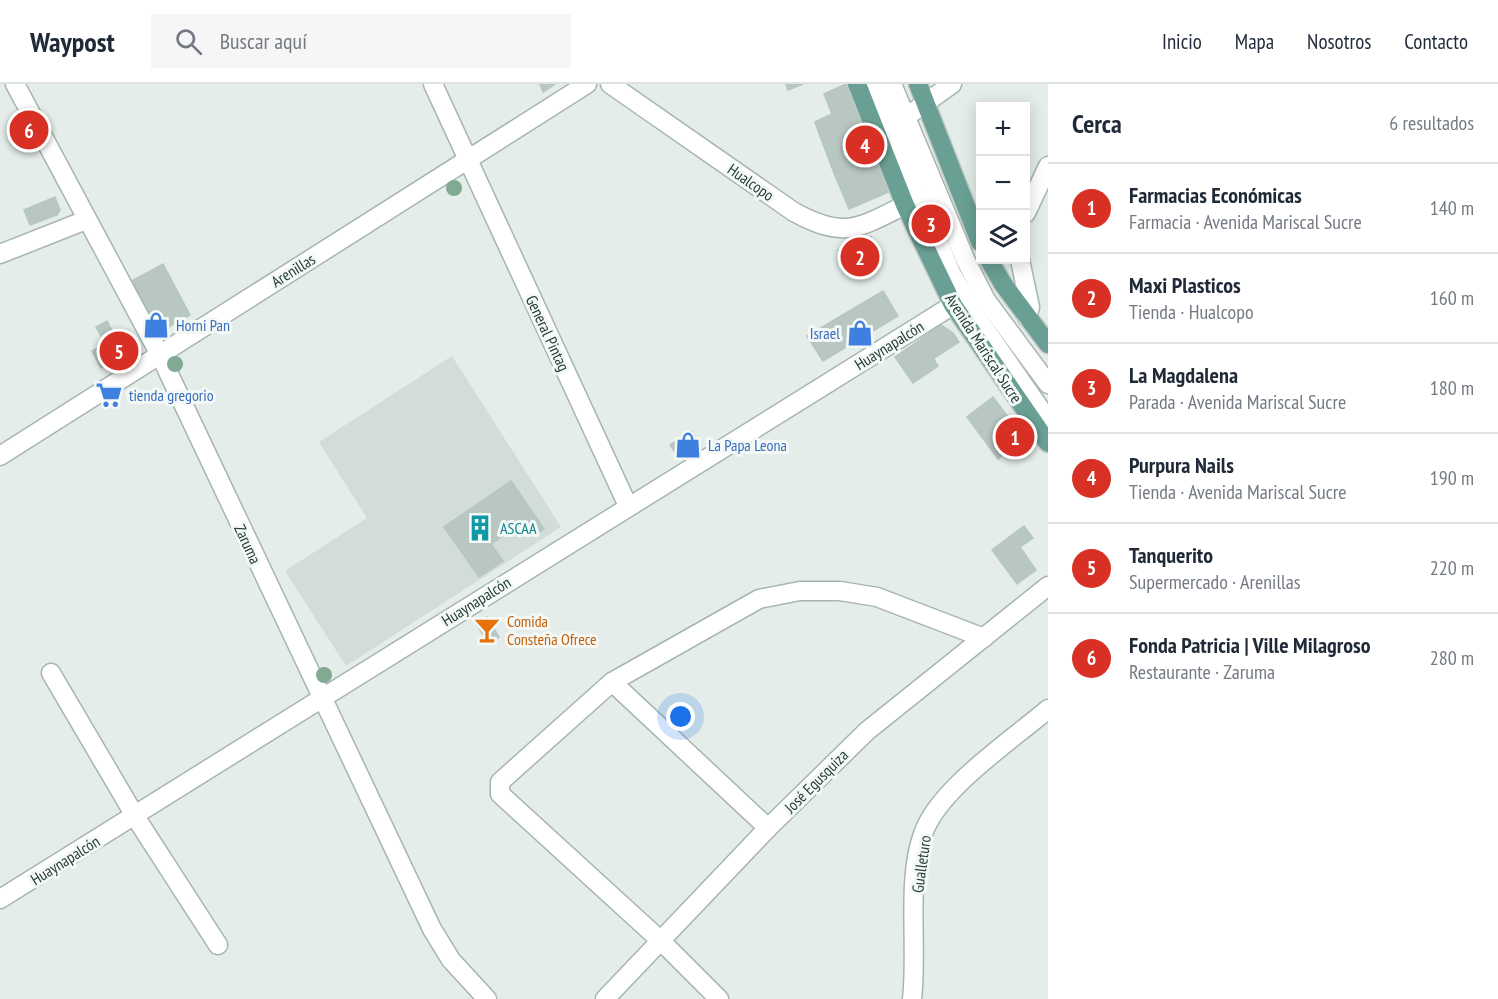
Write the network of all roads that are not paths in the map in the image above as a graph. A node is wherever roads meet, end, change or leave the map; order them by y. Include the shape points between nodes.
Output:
1 (15, 84) edge
2 (433, 84) edge
3 (587, 84) edge
4 (610, 84) edge
5 (857, 84) edge
6 (875, 84) edge
7 (892, 84) edge
8 (918, 84) edge
9 (952, 84) edge
10 (926, 103) junction
11 (906, 117) junction
12 (468, 159) junction
13 (1048, 166) edge
14 (905, 205) junction
15 (1027, 210) edge
16 (86, 220) junction
17 (976, 229) edge
18 (0, 254) edge
19 (991, 264) edge
20 (1016, 264) edge
21 (1019, 264) edge
22 (1003, 284) junction
23 (953, 304) junction
24 (1028, 317) junction
25 (1048, 344) edge
26 (160, 355) junction
27 (1048, 384) edge
28 (1046, 431) edge
29 (0, 456) edge
30 (628, 506) junction
31 (1048, 586) edge
32 (984, 638) junction
33 (51, 673) dead end
34 (612, 682) junction
35 (320, 698) junction
36 (1048, 709) edge
37 (136, 816) junction
38 (768, 828) junction
39 (0, 899) edge
40 (661, 941) junction
41 (218, 945) dead end
42 (487, 999) edge
43 (605, 999) edge
44 (720, 999) edge
45 (912, 999) edge

1 - 16 street, Zaruma
2 - 12 street, General Pintag
3 - 12 street, Arenillas
4 - 14 street, Hualcopo via 817,224 838,230 864,226
5 - 14 main road, Avenida Mariscal Sucre
6 - 28 street via 951,273
7 - 11 street
8 - 10 main road
9 - 10 street
10 - 11 street
10 - 17 main road
11 - 27 street via 986,300
12 - 26 street, Arenillas
12 - 30 street, General Pintag
13 - 15 street
14 - 23 main road, Avenida Mariscal Sucre
16 - 18 street
16 - 26 street, Zaruma
19 - 22 main road
20 - 22 street
21 - 24 street via 1030,307
22 - 24 main road
23 - 28 main road, Avenida Mariscal Sucre
23 - 30 street, Huaynapalcón
24 - 25 main road
26 - 29 street, Arenillas
26 - 35 street, Zaruma
30 - 35 street, Huaynapalcón
31 - 32 street, José Egusquiza
32 - 34 street via 877,597 840,591 800,591 759,599
32 - 38 street, José Egusquiza via 867,731
33 - 37 street
34 - 38 street
34 - 40 street via 500,782 498,788 500,794
35 - 37 street, Huaynapalcón
35 - 42 street, Zaruma via 432,929 451,960
36 - 45 street, Gualleturo via 948,795 933,813 916,874
37 - 39 street, Huaynapalcón
37 - 41 street
38 - 40 street, José Egusquiza
40 - 43 street, José Egusquiza
40 - 44 street

